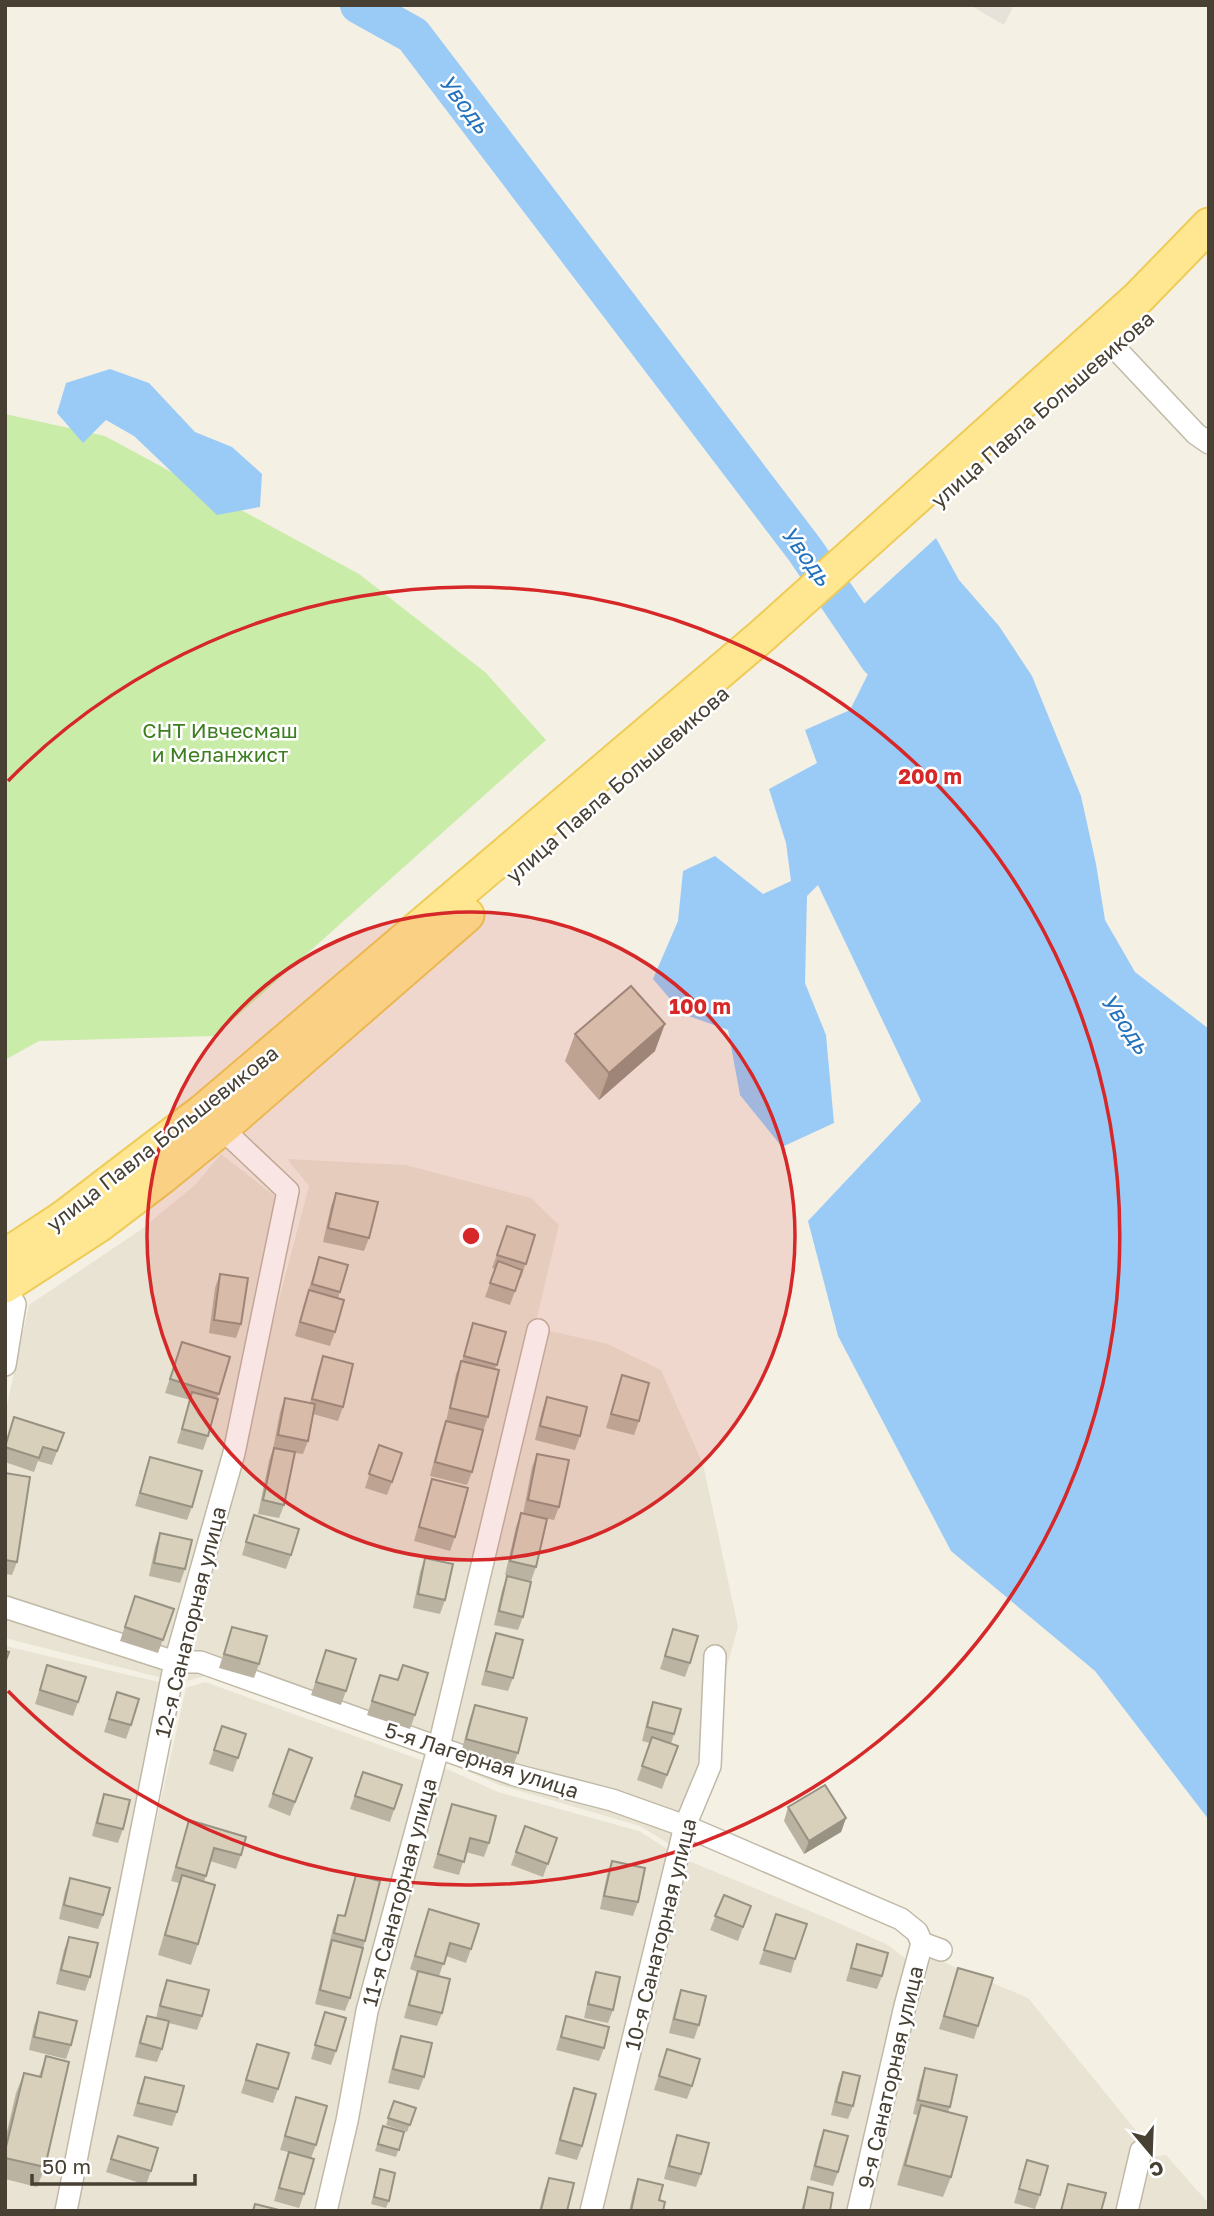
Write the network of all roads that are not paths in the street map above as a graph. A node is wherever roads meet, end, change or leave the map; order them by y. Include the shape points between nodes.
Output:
1 (1209, 225) edge
2 (1209, 258) edge
3 (1108, 339) junction
4 (1209, 443) edge
5 (212, 1120) junction
6 (5, 1256) edge
7 (5, 1287) edge
8 (538, 1330) dead end
9 (5, 1365) edge
10 (5, 1607) edge
11 (716, 1656) dead end
12 (175, 1662) junction
13 (438, 1749) junction
14 (685, 1826) junction
15 (932, 1947) joint
16 (1141, 2151) dead end
17 (66, 2211) edge
18 (326, 2211) edge
19 (591, 2211) edge
20 (858, 2211) edge
21 (1127, 2211) edge

1 - 3 main road, улица Павла Большевикова via 1138,298
2 - 3 main road, улица Павла Большевикова
3 - 4 street
3 - 5 main road, улица Павла Большевикова via 769,640
5 - 6 main road, улица Павла Большевикова
5 - 7 main road, улица Павла Большевикова via 99,1225
5 - 12 street, 12-я Санаторная улица via 288,1191 234,1453
7 - 9 street, улица Павла Большевикова via 15,1304
8 - 13 street, 11-я Санаторная улица
10 - 12 street, 5-я Лагерная улица
11 - 14 street, 10-я Санаторная улица via 710,1766
12 - 13 street, 5-я Лагерная улица via 200,1662
12 - 17 street, 12-я Санаторная улица
13 - 14 street, 5-я Лагерная улица
13 - 18 street, 11-я Санаторная улица via 367,2011
14 - 15 street, 5-я Лагерная улица via 901,1919
14 - 19 street, 10-я Санаторная улица
15 - 20 street, 9-я Санаторная улица via 905,2006
16 - 21 street

